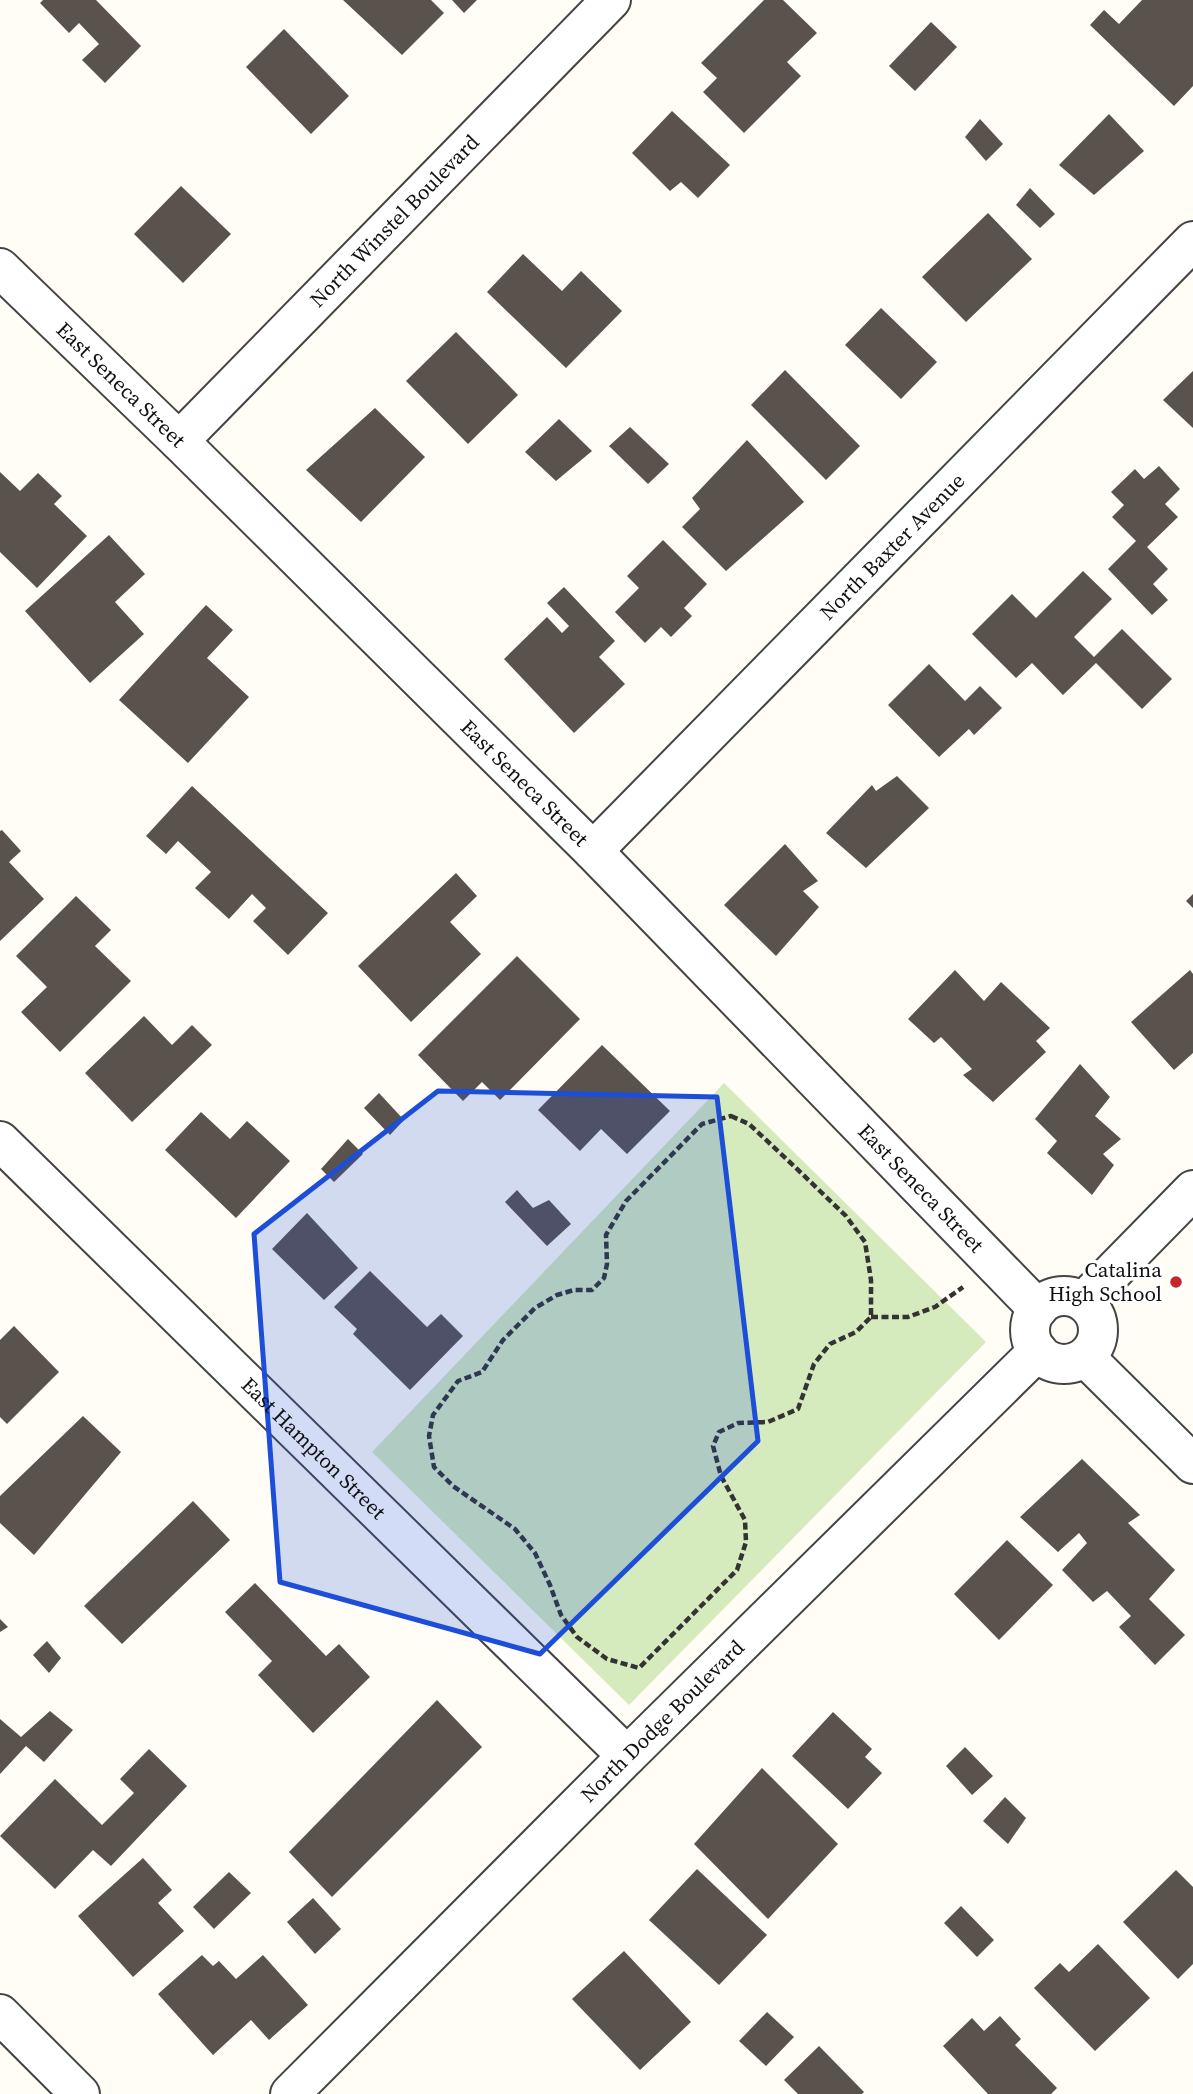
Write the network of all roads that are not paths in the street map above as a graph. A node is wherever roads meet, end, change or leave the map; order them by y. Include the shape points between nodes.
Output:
1 (611, 0) edge
2 (1193, 241) edge
3 (0, 268) edge
4 (179, 442) junction
5 (593, 851) junction
6 (0, 1141) edge
7 (1193, 1190) edge
8 (1085, 1303) junction
9 (1038, 1309) junction
10 (1038, 1352) junction
11 (1085, 1357) junction
12 (1193, 1464) edge
13 (628, 1756) junction
14 (0, 2014) edge
15 (80, 2094) edge
16 (290, 2094) edge

1 - 4 street, North Winstel Boulevard
2 - 5 street, North Baxter Avenue
3 - 4 street, East Seneca Street
4 - 5 street, East Seneca Street
5 - 9 street, East Seneca Street
6 - 13 street, East Hampton Street
7 - 8 street
8 - 9 street via 1061,1296 1050,1298
8 - 11 street via 1098,1329 1093,1349
9 - 10 street via 1031,1325
10 - 11 street via 1065,1364
10 - 13 street, North Dodge Boulevard
11 - 12 street
13 - 16 street, North Dodge Boulevard
14 - 15 street

